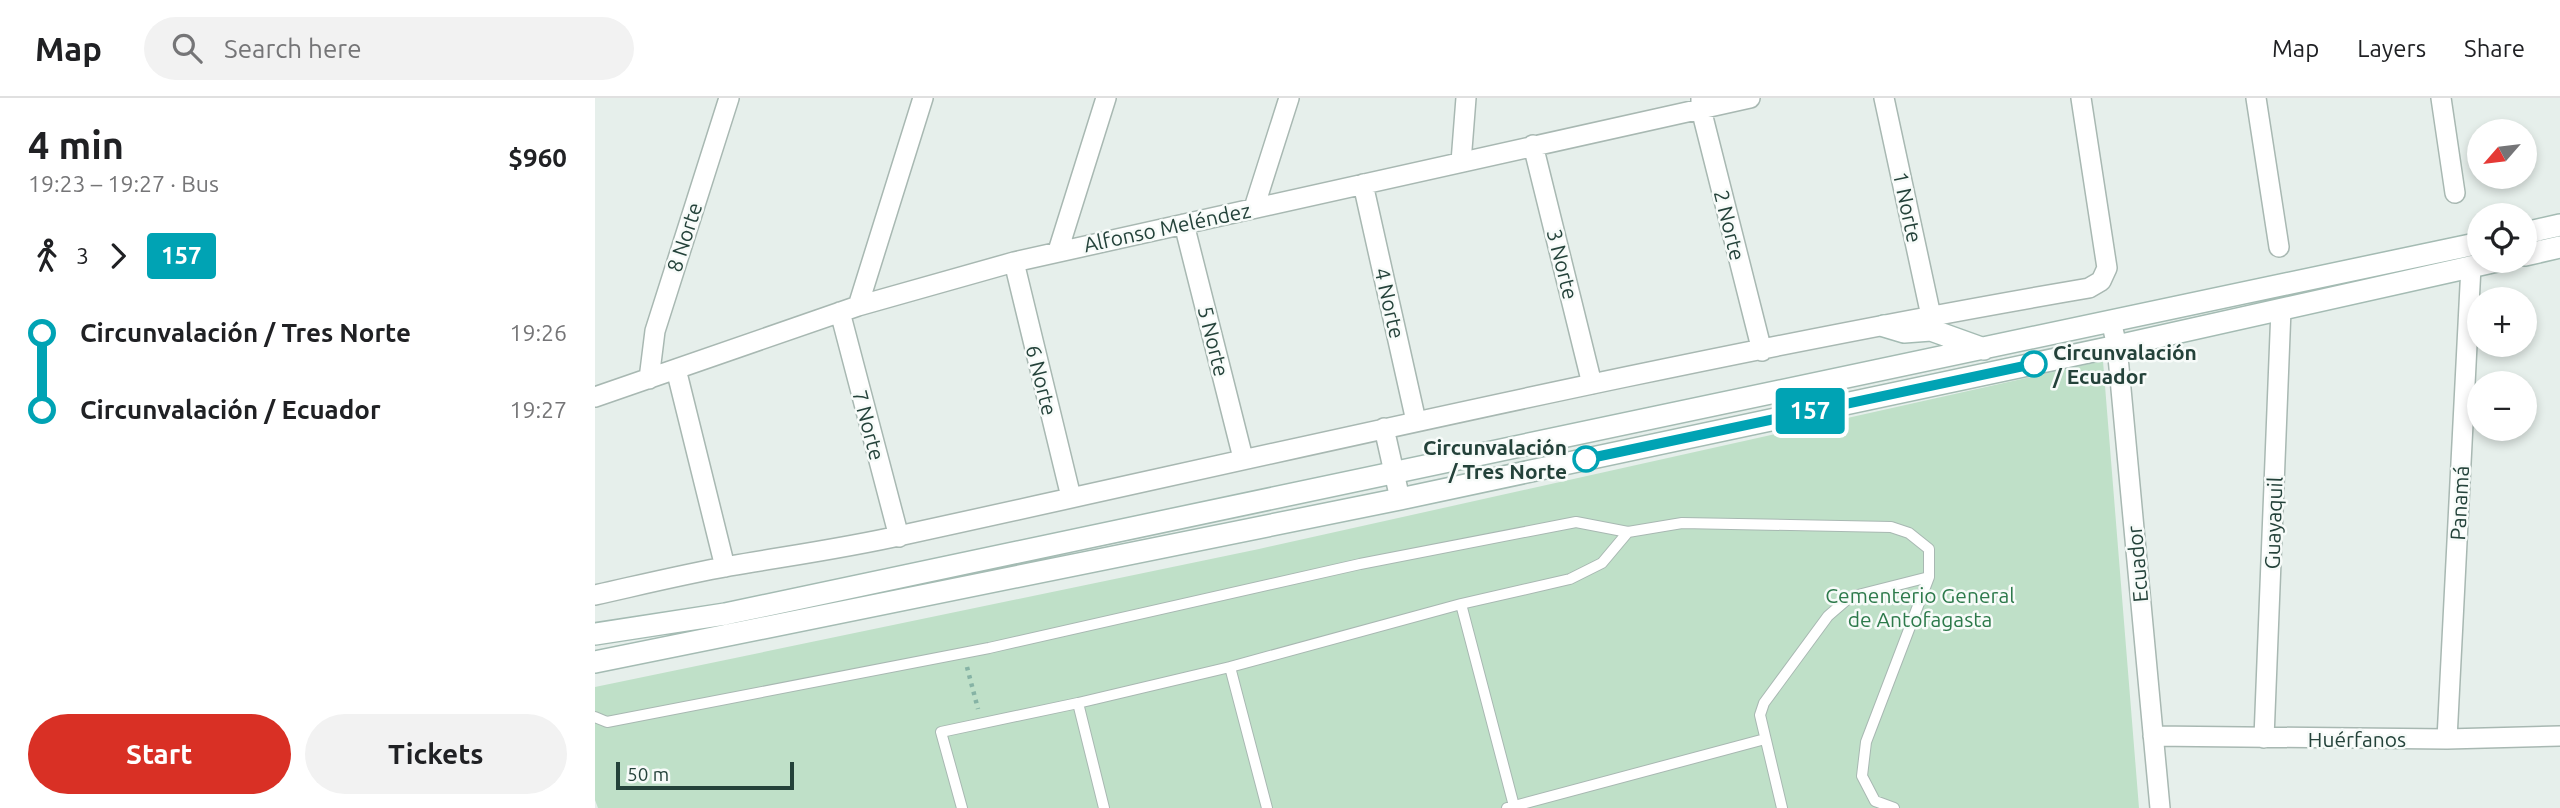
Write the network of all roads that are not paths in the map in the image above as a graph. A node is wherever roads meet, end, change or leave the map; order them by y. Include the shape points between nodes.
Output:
1 (729, 98) edge
2 (923, 98) edge
3 (1106, 98) edge
4 (1289, 98) edge
5 (1466, 98) edge
6 (1751, 98) edge
7 (1884, 98) edge
8 (2081, 98) edge
9 (2256, 98) edge
10 (2441, 98) edge
11 (1700, 104) edge
12 (1533, 145) junction
13 (1461, 162) junction
14 (1363, 184) junction
15 (2455, 192) dead end
16 (1254, 208) junction
17 (1184, 224) junction
18 (2560, 225) edge
19 (2537, 230) edge
20 (2467, 246) edge
21 (2279, 247) dead end
22 (2560, 247) edge
23 (1058, 251) junction
24 (2537, 252) edge
25 (1014, 262) junction
26 (2467, 268) edge
27 (2471, 273) edge
28 (849, 309) junction
29 (2281, 309) junction
30 (1931, 316) junction
31 (2111, 321) junction
32 (1884, 326) junction
33 (2117, 346) junction
34 (1984, 349) junction
35 (1762, 351) junction
36 (676, 369) junction
37 (649, 379) junction
38 (1592, 384) junction
39 (595, 397) edge
40 (1416, 421) junction
41 (1384, 428) junction
42 (1243, 458) junction
43 (1393, 473) junction
44 (1071, 497) junction
45 (1400, 499) junction
46 (1628, 532) junction
47 (899, 537) junction
48 (725, 567) junction
49 (1929, 577) junction
50 (595, 595) edge
51 (1461, 604) junction
52 (595, 634) edge
53 (595, 662) edge
54 (1230, 667) junction
55 (1078, 703) junction
56 (595, 718) edge
57 (2153, 736) junction
58 (2560, 736) edge
59 (2264, 738) junction
60 (1766, 739) junction
61 (2447, 739) junction
62 (1511, 807) edge
63 (962, 808) edge
64 (1104, 808) edge
65 (1267, 808) edge
66 (1782, 808) edge
67 (1894, 808) edge
68 (2160, 808) edge

1 - 37 street, 8 Norte via 655,331
2 - 28 street
3 - 23 street
4 - 16 street
5 - 13 street
6 - 11 street, Alfonso Meléndez
7 - 30 street, 1 Norte
8 - 30 street via 2107,268 2101,281 2089,288
9 - 21 street
10 - 15 street
11 - 12 street, Alfonso Meléndez
11 - 35 street, 2 Norte
12 - 13 street, Alfonso Meléndez
12 - 38 street, 3 Norte
13 - 14 street, Alfonso Meléndez
14 - 16 street, Alfonso Meléndez
14 - 40 street, 4 Norte
16 - 17 street, Alfonso Meléndez
17 - 23 street, Alfonso Meléndez
17 - 42 street, 5 Norte
18 - 19 main road
20 - 31 main road
22 - 24 main road
23 - 25 street, Alfonso Meléndez
25 - 28 street, Alfonso Meléndez
25 - 44 street, 6 Norte
26 - 29 main road
27 - 61 street, Panamá
28 - 36 street, Alfonso Meléndez
28 - 47 street, 7 Norte
29 - 33 main road
29 - 59 street, Guayaquil
30 - 32 street
31 - 33 street, Ecuador
31 - 34 main road
32 - 34 main road via 1903,332 1931,330
32 - 35 street
33 - 45 main road
33 - 57 street, Ecuador
34 - 43 main road
35 - 38 street
36 - 37 street, Alfonso Meléndez
36 - 48 street
37 - 39 street, Alfonso Meléndez
38 - 40 street
40 - 41 street
41 - 42 street
41 - 43 street
42 - 44 street
43 - 45 street
43 - 52 main road via 725,614
44 - 47 street
45 - 53 main road
46 - 49 lane via 1682,523 1891,527 1909,533 1929,549
46 - 51 lane via 1602,563 1570,579
46 - 56 lane via 1576,522 1360,564 963,653 607,722
47 - 48 street
48 - 50 street
49 - 60 lane via 1850,597 1828,615 1764,703 1760,715
49 - 67 lane via 1866,742 1862,776 1875,801
51 - 54 lane
51 - 62 lane
54 - 55 lane
54 - 65 lane
55 - 63 lane via 941,732
55 - 64 lane
57 - 59 street, Huérfanos
57 - 68 street, Ecuador
58 - 61 street, Huérfanos
59 - 61 street, Huérfanos
60 - 62 lane
60 - 66 lane

